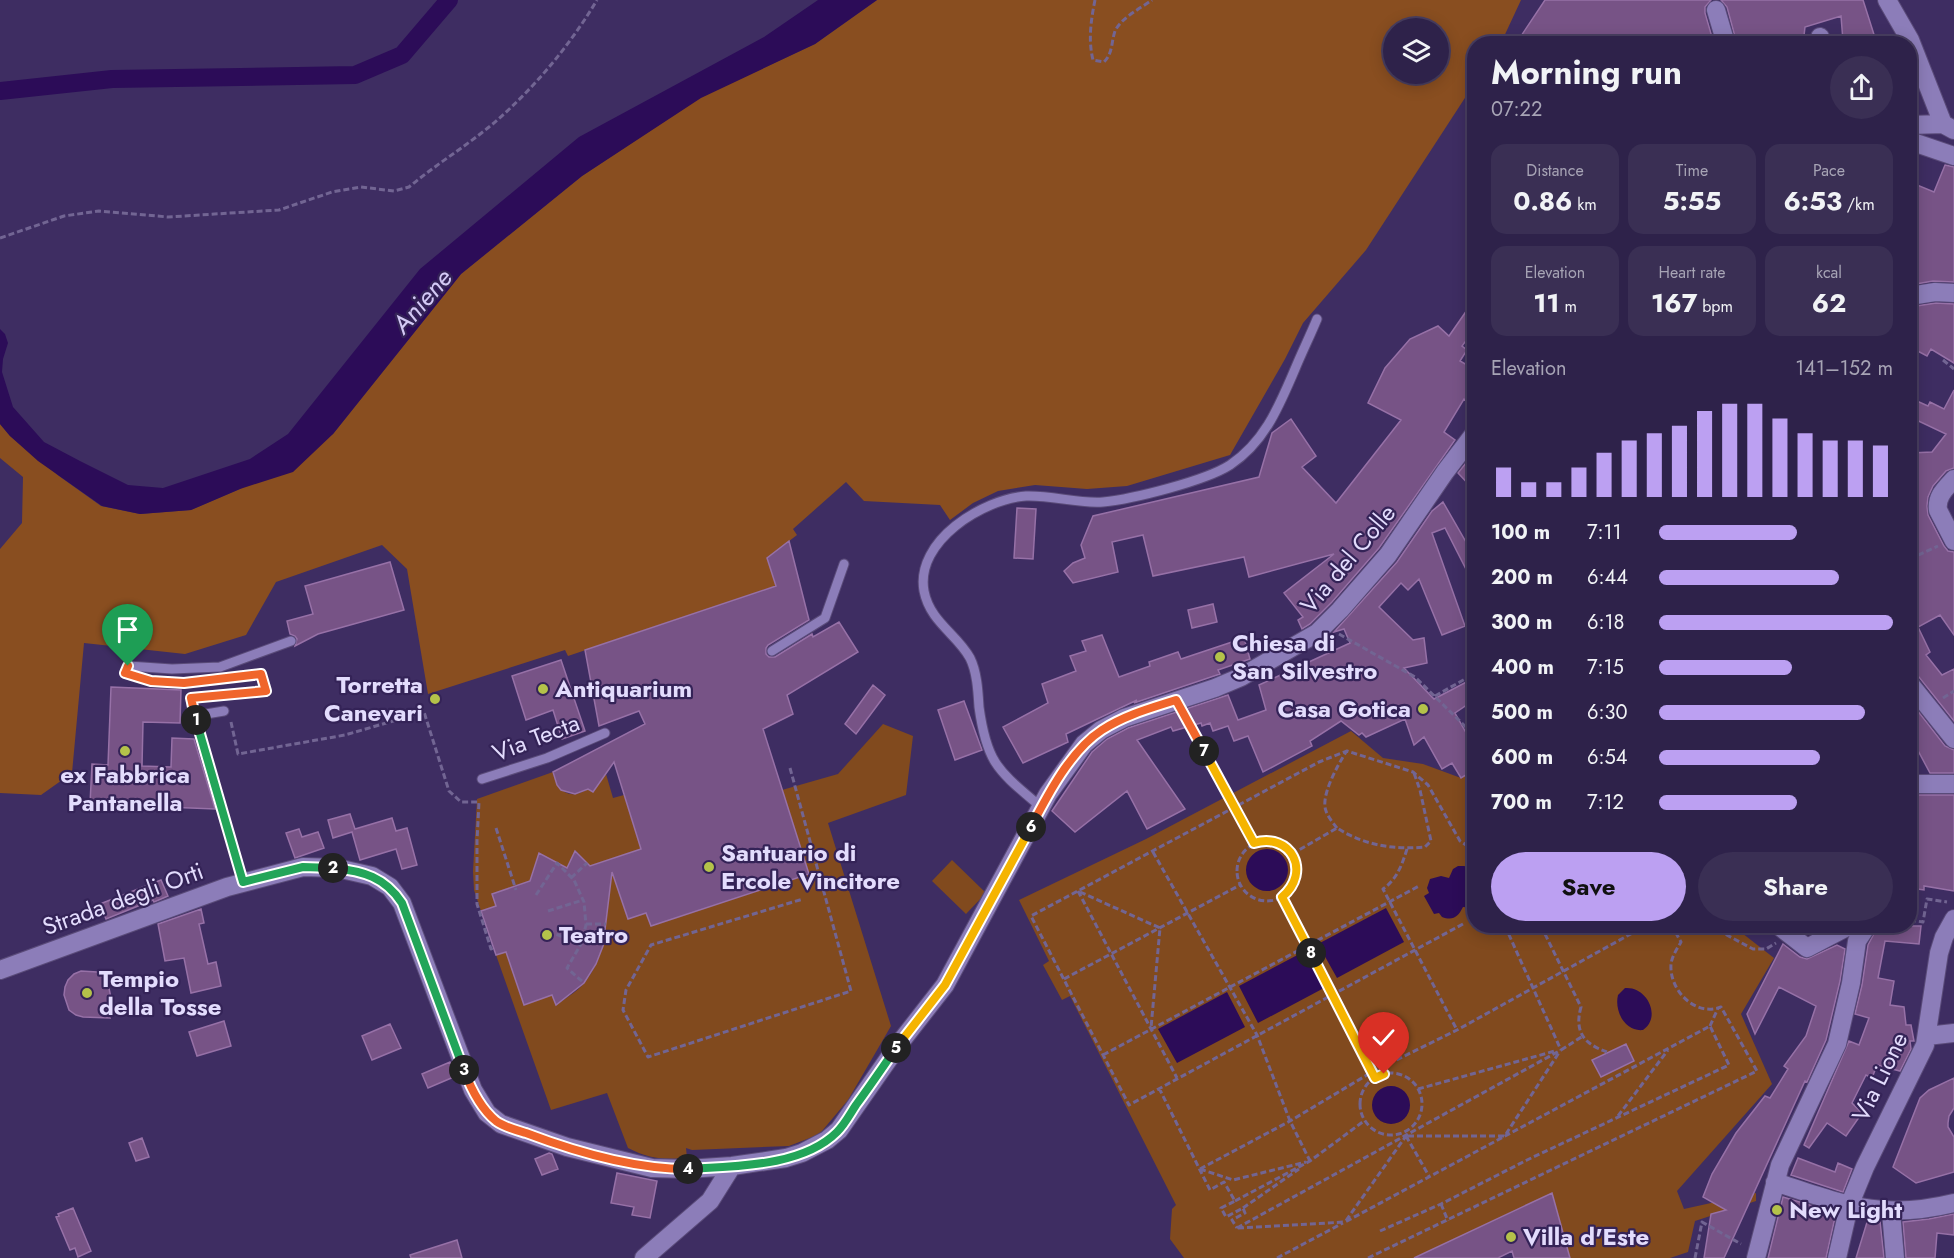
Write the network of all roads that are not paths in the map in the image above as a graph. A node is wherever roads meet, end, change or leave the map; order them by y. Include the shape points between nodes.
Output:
1 (1887, 0) edge
2 (1716, 10) dead end
3 (1724, 36) edge
4 (1908, 36) edge
5 (1917, 56) edge
6 (1917, 125) edge
7 (1948, 127) edge
8 (1917, 143) edge
9 (1954, 156) edge
10 (1954, 293) edge
11 (1917, 295) edge
12 (1317, 320) dead end
13 (1467, 443) edge
14 (1954, 479) edge
15 (1953, 540) edge
16 (844, 564) dead end
17 (291, 641) dead end
18 (772, 651) dead end
19 (1917, 693) edge
20 (224, 711) road end
21 (194, 716) junction
22 (605, 733) dead end
23 (1954, 738) edge
24 (482, 779) dead end
25 (1917, 784) edge
26 (1954, 784) edge
27 (1041, 807) junction
28 (243, 882) junction
29 (1950, 917) edge
30 (1788, 933) edge
31 (1845, 933) edge
32 (1850, 933) edge
33 (966, 948) joint
34 (0, 970) edge
35 (1954, 1033) edge
36 (1927, 1036) junction
37 (732, 1166) junction
38 (1775, 1182) junction
39 (1954, 1203) edge
40 (1849, 1206) junction
41 (1892, 1212) junction
42 (1757, 1256) edge
43 (644, 1258) edge
44 (1837, 1258) edge
45 (1894, 1258) edge

1 - 4 street
2 - 3 street
5 - 7 street
6 - 7 street
8 - 9 street
10 - 11 street
12 - 27 lane via 1267,428 1234,462 1209,476 1115,500 1089,502 1027,496 1008,499 987,506 957,526 929,556 924,584 926,599 973,666 982,726 992,759 1005,776
13 - 27 street, Via del Colle via 1392,550 1325,626 1250,673 1124,718 1092,737
14 - 15 street via 1937,504
16 - 18 lane via 825,618
17 - 21 lane via 220,667 128,666 125,673 151,681 184,683 261,674 266,691 191,698
19 - 23 street
20 - 21 lane
21 - 28 lane
22 - 24 lane, Via Tecta via 547,758
25 - 26 street
27 - 33 street, Via del Colle
28 - 34 street, Strada degli Orti
28 - 37 street, Strada degli Orti via 303,867 327,867 361,873 390,887 402,903 472,1090 487,1113 501,1124 647,1168
29 - 36 street, Via Lione via 1939,953
30 - 31 street via 1807,948
32 - 38 street via 1851,982 1837,1044 1782,1159
33 - 37 street, Strada degli Orti via 945,985 839,1130 797,1156
35 - 36 street
36 - 40 street, Via Lione
37 - 43 street via 710,1201
38 - 40 street
38 - 42 street
39 - 41 street
40 - 41 street
40 - 44 street, Via Lione
41 - 45 street

